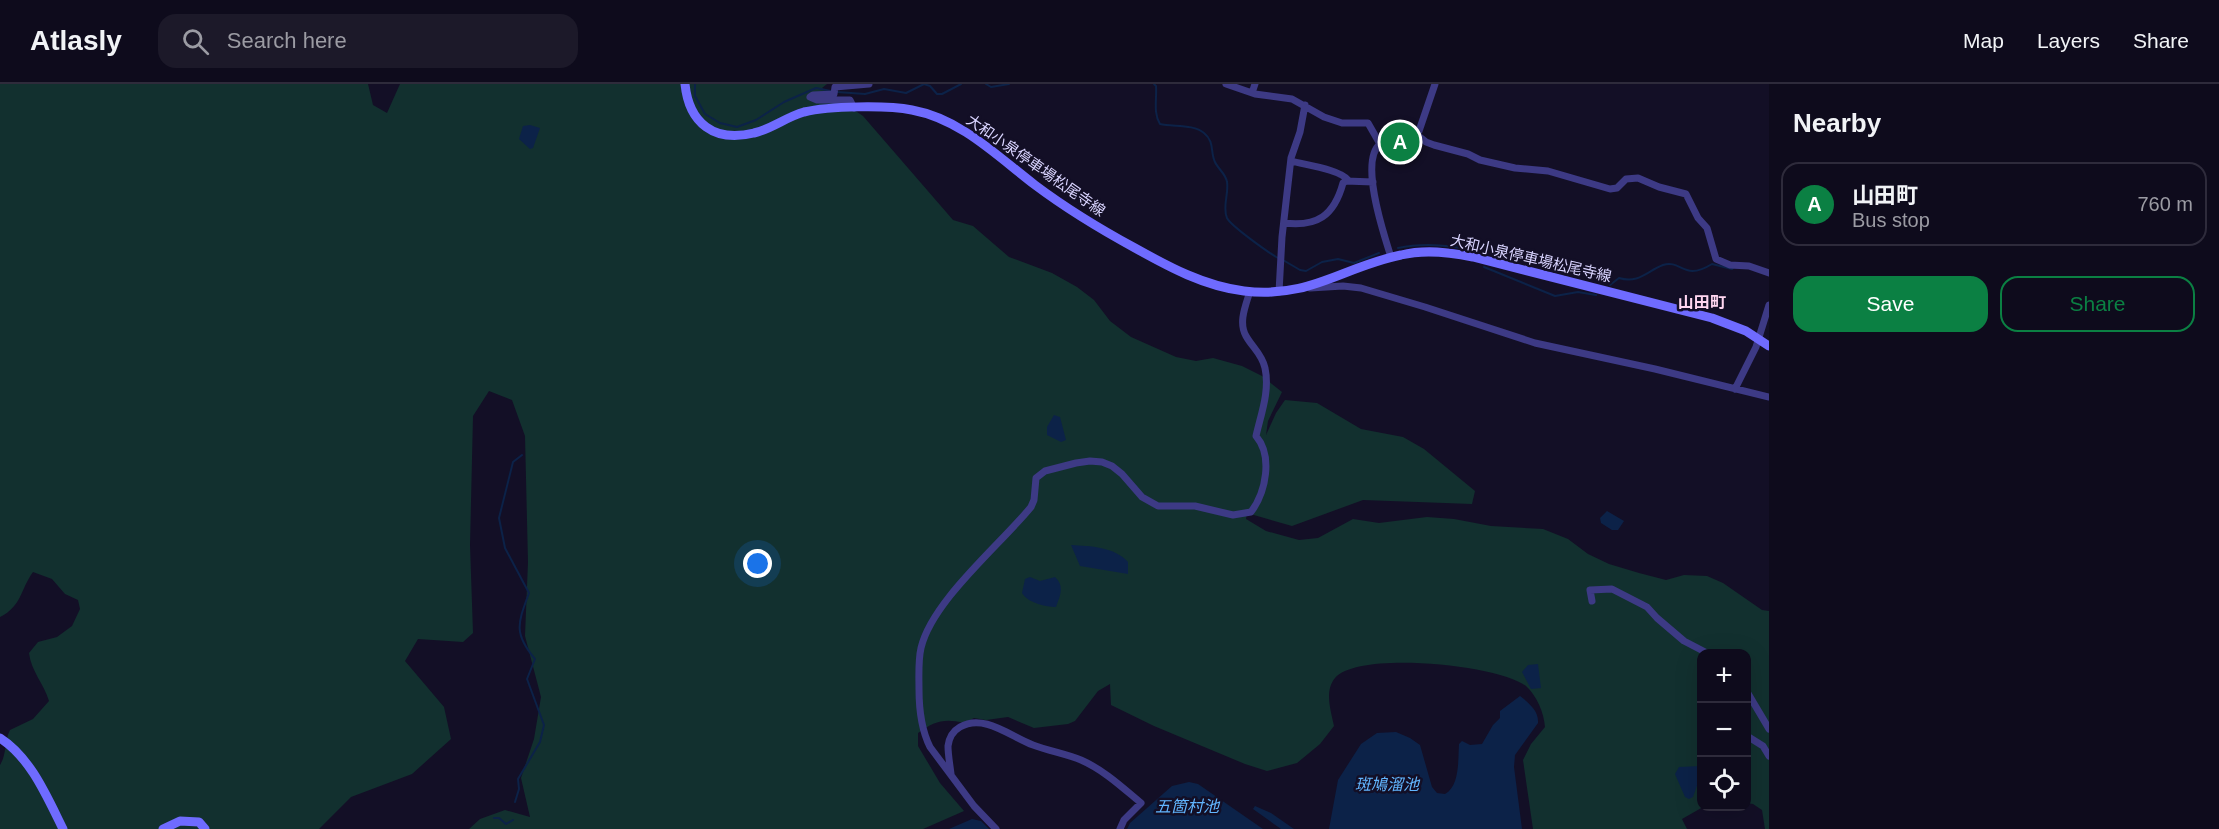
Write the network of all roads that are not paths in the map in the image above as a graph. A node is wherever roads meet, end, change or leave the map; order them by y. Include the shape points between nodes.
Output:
1 (685, 84) edge
2 (869, 84) edge
3 (1226, 84) edge
4 (1255, 84) edge
5 (1435, 84) edge
6 (1252, 93) junction
7 (1305, 105) junction
8 (854, 108) junction
9 (1416, 134) junction
10 (1380, 144) junction
11 (1291, 161) junction
12 (1348, 180) junction
13 (1373, 182) junction
14 (1284, 223) junction
15 (1390, 257) junction
16 (1769, 273) edge
17 (1301, 289) junction
18 (1250, 291) junction
19 (1279, 292) junction
20 (1769, 305) edge
21 (1759, 338) junction
22 (1769, 346) edge
23 (1735, 389) junction
24 (1769, 397) edge
25 (1592, 601) dead end
26 (1699, 649) edge
27 (1751, 698) edge
28 (1769, 729) edge
29 (0, 738) edge
30 (1751, 738) edge
31 (1769, 756) edge
32 (951, 774) junction
33 (63, 829) edge
34 (163, 829) edge
35 (205, 829) edge
36 (996, 829) edge
37 (1120, 829) edge

1 - 8 main road, 大和小泉停車場松尾寺線 via 689,107 700,123 727,134 753,134 804,112
2 - 8 street via 813,94 810,98 850,100
3 - 6 street
4 - 6 street
5 - 9 street
6 - 7 street
7 - 10 street via 1342,123 1368,123
7 - 11 street
8 - 18 main road, 大和小泉停車場松尾寺線 via 905,108 939,118 975,138 1096,227 1193,278
9 - 10 street
9 - 16 street via 1434,145 1505,166 1548,171 1613,189 1626,179 1638,178 1683,193 1707,228 1716,259
10 - 13 street via 1374,158
11 - 12 street via 1338,173
11 - 14 street
12 - 13 street
12 - 14 street via 1343,183 1336,205 1327,213 1305,225
13 - 15 street
14 - 19 street
15 - 17 main road, 大和小泉停車場松尾寺線
15 - 21 main road, 大和小泉停車場松尾寺線 via 1428,252 1473,256 1712,318
17 - 19 main road, 大和小泉停車場松尾寺線
17 - 23 street via 1361,288 1535,343
18 - 19 main road, 大和小泉停車場松尾寺線
18 - 32 street via 1243,330 1261,357 1267,387 1256,436 1267,459 1255,507 1241,515 1195,506 1158,506 1142,497 1112,466 1102,462 1076,463 1040,474 1031,507 949,598 921,647 922,727 930,747
20 - 21 street
21 - 22 main road, 大和小泉停車場松尾寺線
21 - 23 street
23 - 24 street
25 - 26 street via 1590,590 1612,589 1647,607 1684,641
27 - 28 street
29 - 33 main road via 12,746 40,782
30 - 31 street
32 - 36 street
32 - 37 street via 948,748 954,731 973,723 995,727 1034,746 1083,761 1112,778 1141,803
34 - 35 main road via 180,821 200,822

